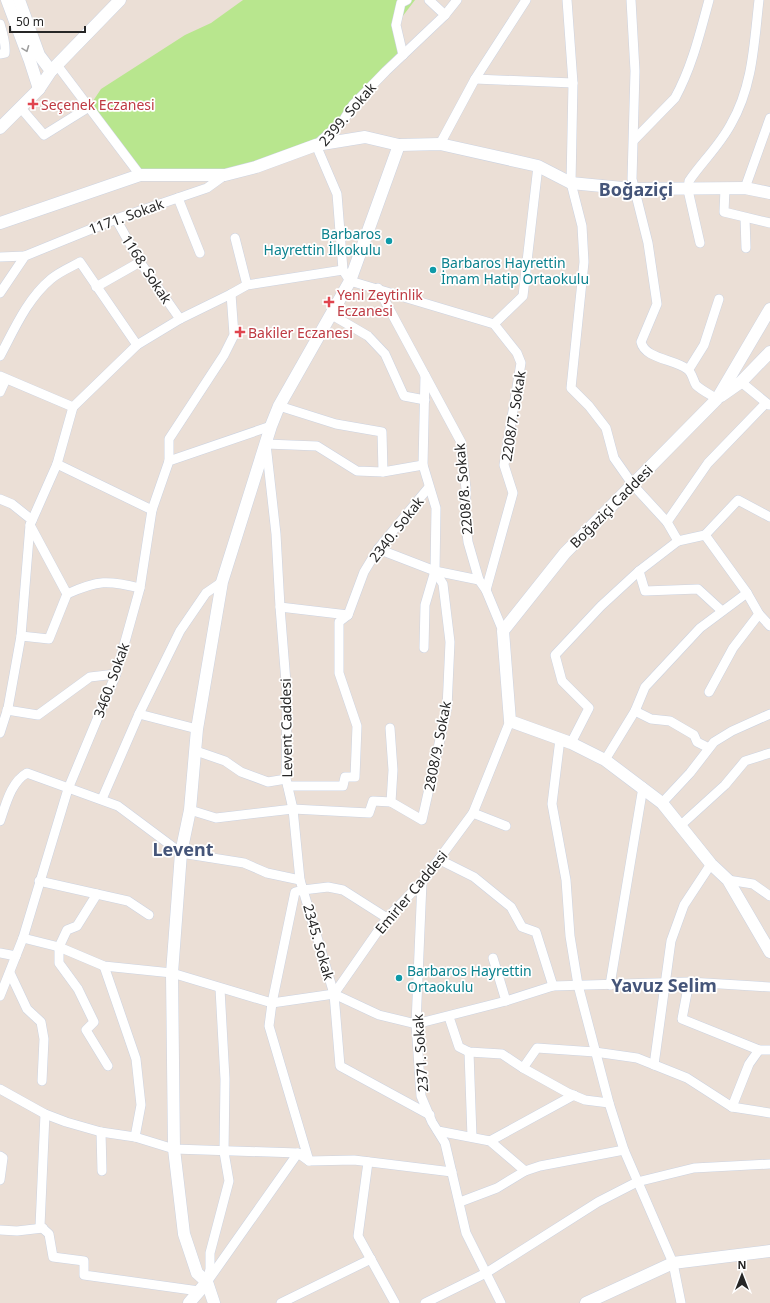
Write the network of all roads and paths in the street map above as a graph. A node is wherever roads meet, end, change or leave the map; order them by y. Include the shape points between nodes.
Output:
1 (7, 0) edge
2 (19, 0) edge
3 (120, 0) edge
4 (407, 0) edge
5 (429, 0) edge
6 (457, 0) edge
7 (526, 0) edge
8 (567, 0) edge
9 (631, 0) edge
10 (709, 0) edge
11 (759, 0) edge
12 (445, 15) junction
13 (0, 24) edge
14 (0, 54) edge
15 (403, 55) junction
16 (54, 68) junction
17 (475, 79) junction
18 (573, 83) junction
19 (39, 89) junction
20 (20, 107) junction
21 (89, 107) junction
22 (770, 118) edge
23 (0, 128) edge
24 (634, 140) junction
25 (440, 144) junction
26 (316, 145) junction
27 (399, 145) junction
28 (538, 166) junction
29 (140, 175) junction
30 (225, 175) junction
31 (571, 183) junction
32 (745, 188) junction
33 (633, 189) junction
34 (724, 189) junction
35 (688, 190) junction
36 (770, 193) edge
37 (178, 198) junction
38 (745, 218) junction
39 (116, 219) junction
40 (0, 223) edge
41 (770, 223) edge
42 (235, 238) dead end
43 (700, 243) dead end
44 (746, 248) dead end
45 (200, 253) dead end
46 (25, 256) junction
47 (0, 257) edge
48 (140, 262) junction
49 (343, 270) junction
50 (350, 281) junction
51 (247, 285) junction
52 (96, 287) junction
53 (378, 288) junction
54 (0, 293) edge
55 (231, 294) junction
56 (719, 299) dead end
57 (770, 309) edge
58 (332, 315) junction
59 (180, 319) junction
60 (494, 324) junction
61 (137, 345) junction
62 (770, 352) edge
63 (0, 356) edge
64 (689, 369) junction
65 (425, 375) junction
66 (3, 377) edge
67 (741, 382) junction
68 (0, 392) edge
69 (717, 399) junction
70 (425, 400) junction
71 (768, 404) edge
72 (279, 406) junction
73 (73, 407) junction
74 (271, 426) junction
75 (266, 444) junction
76 (168, 461) junction
77 (57, 464) junction
78 (423, 465) junction
79 (383, 472) junction
80 (632, 485) junction
81 (429, 487) junction
82 (0, 499) edge
83 (152, 510) junction
84 (770, 517) edge
85 (31, 522) junction
86 (667, 522) junction
87 (705, 535) junction
88 (678, 541) junction
89 (378, 549) junction
90 (435, 571) junction
91 (639, 571) junction
92 (479, 580) junction
93 (222, 582) junction
94 (140, 588) junction
95 (486, 590) junction
96 (746, 593) junction
97 (67, 594) junction
98 (280, 607) junction
99 (722, 611) junction
100 (758, 614) junction
101 (348, 615) junction
102 (770, 626) edge
103 (503, 631) junction
104 (21, 636) junction
105 (424, 648) dead end
106 (116, 674) junction
107 (709, 692) dead end
108 (4, 709) edge
109 (635, 711) junction
110 (139, 714) junction
111 (770, 714) edge
112 (510, 721) junction
113 (390, 728) dead end
114 (197, 729) junction
115 (0, 733) edge
116 (566, 741) junction
117 (709, 748) junction
118 (196, 751) junction
119 (770, 753) edge
120 (605, 760) junction
121 (287, 783) junction
122 (643, 788) junction
123 (68, 789) junction
124 (102, 799) junction
125 (392, 802) junction
126 (662, 803) junction
127 (293, 809) junction
128 (190, 810) junction
129 (473, 813) junction
130 (0, 822) edge
131 (681, 825) junction
132 (506, 826) dead end
133 (181, 853) junction
134 (440, 860) junction
135 (711, 864) junction
136 (300, 880) junction
137 (728, 880) junction
138 (39, 881) junction
139 (422, 882) junction
140 (303, 890) junction
141 (97, 894) junction
142 (770, 896) edge
143 (149, 915) dead end
144 (386, 918) junction
145 (23, 938) junction
146 (59, 947) junction
147 (770, 952) edge
148 (0, 953) edge
149 (16, 956) junction
150 (493, 958) dead end
151 (104, 966) junction
152 (10, 973) junction
153 (172, 973) junction
154 (666, 982) junction
155 (689, 982) junction
156 (578, 985) junction
157 (610, 985) junction
158 (553, 986) junction
159 (770, 986) edge
160 (220, 989) junction
161 (334, 994) junction
162 (0, 996) edge
163 (506, 1001) junction
164 (272, 1003) junction
165 (449, 1016) junction
166 (416, 1024) junction
167 (759, 1050) junction
168 (770, 1050) edge
169 (469, 1052) junction
170 (595, 1052) junction
171 (654, 1065) junction
172 (108, 1066) dead end
173 (523, 1068) junction
174 (42, 1081) dead end
175 (0, 1089) edge
176 (574, 1095) junction
177 (609, 1103) junction
178 (732, 1107) junction
179 (770, 1113) edge
180 (45, 1114) junction
181 (430, 1115) junction
182 (438, 1131) junction
183 (100, 1132) junction
184 (135, 1137) junction
185 (472, 1137) junction
186 (490, 1141) junction
187 (174, 1149) junction
188 (624, 1150) junction
189 (224, 1152) junction
190 (298, 1153) junction
191 (0, 1156) edge
192 (309, 1161) junction
193 (368, 1162) junction
194 (770, 1164) edge
195 (102, 1171) dead end
196 (525, 1171) junction
197 (452, 1172) junction
198 (0, 1180) edge
199 (637, 1182) junction
200 (460, 1202) junction
201 (44, 1228) junction
202 (0, 1230) edge
203 (770, 1251) edge
204 (371, 1259) junction
205 (672, 1263) junction
206 (486, 1273) junction
207 (203, 1286) junction
208 (188, 1303) edge
209 (214, 1303) edge
210 (281, 1303) edge
211 (395, 1303) edge
212 (425, 1303) edge
213 (501, 1303) edge
214 (586, 1303) edge
215 (681, 1303) edge

1 -> 19 street
2 - 16 street via 39,55
3 - 16 street
4 - 15 street via 401,3 396,25
5 - 12 street
6 - 12 street, 2399. Sokak
7 - 17 street
8 - 18 street
9 - 24 street via 635,71
10 - 24 street via 693,58 680,89 675,98
11 - 35 street via 748,84 732,124 689,181
12 - 15 street, 2399. Sokak
13 - 14 street via 5,48 5,53
15 - 26 street, 2399. Sokak via 353,105 343,120
16 - 19 street
16 - 21 street
17 - 18 street
17 - 25 street
18 - 31 street
19 - 20 street
20 - 21 street via 44,135
20 - 23 street
21 - 29 street
22 - 32 street
24 - 33 street
25 - 27 street
25 - 28 street
26 - 27 street via 365,137
26 - 30 street via 256,167
26 - 49 street, 2399. Sokak via 337,194
27 - 50 street
28 - 31 street
28 - 60 street via 523,296
29 - 30 street
29 - 40 street
30 - 37 street, 1171. Sokak via 208,188
31 - 33 street
31 - 80 street via 582,226 584,262 571,388 606,428 614,458
32 - 34 street
32 - 36 street
33 - 35 street
33 - 64 street via 648,243 657,304 641,342 643,349
34 - 35 street
34 - 38 street via 724,212
35 - 43 street
37 - 39 street, 1171. Sokak
37 - 45 street
38 - 41 street
38 - 44 street
39 - 46 street, 1171. Sokak
39 - 48 street, 1168. Sokak
42 - 51 street
46 - 47 street, 1171. Sokak
46 - 54 street
48 - 52 street
48 - 59 street, 1168. Sokak
49 - 50 street, 2399. Sokak
49 - 51 street
50 - 53 street
50 - 58 street
51 - 55 street
52 - 61 street
52 - 63 street via 80,262 51,279 33,298
53 - 60 street
53 - 65 street, 2208/8. Sokak
55 - 59 street
55 - 76 street, 3460. Sokak via 234,335 224,355 169,439
56 - 64 street via 704,346
57 - 69 street, Boğaziçi Caddesi
58 - 70 street via 368,336 385,354 404,396
58 - 72 street
59 - 61 street
60 - 95 street, 2208/7. Sokak via 517,353 521,363 504,465 512,493
61 - 73 street
62 - 67 street
64 - 69 street via 697,385
65 - 70 street, 2808/9. Sokak
65 - 92 street, 2208/8. Sokak via 461,442 468,542
66 - 68 street
66 - 73 street
67 - 69 street
67 - 71 street
69 - 80 street, Boğaziçi Caddesi
70 - 78 street, 2808/9. Sokak
71 - 86 street via 708,463
72 - 74 street
72 - 79 street via 336,424 382,432
73 - 77 street
74 - 75 street
74 - 76 street
75 - 79 street via 318,446 357,471
75 - 93 street
75 - 98 street, Levent Caddesi via 275,514
76 - 83 street, 3460. Sokak
77 - 83 street
77 - 85 street
78 - 79 street
78 - 81 street, 2808/9. Sokak
80 - 86 street
80 - 103 street, Boğaziçi Caddesi via 565,553
81 - 89 street, 2340. Sokak
81 - 90 street, 2808/9. Sokak via 436,508
82 - 85 street via 12,504
83 - 94 street, 3460. Sokak
84 - 87 street via 738,500
85 - 97 street
85 - 104 street
86 - 88 street
87 - 88 street
87 - 96 street
88 - 91 street
89 - 90 street
89 - 101 street, 2340. Sokak via 364,572
90 - 92 street
90 - 105 street via 425,605
90 - 125 street, 2808/9. Sokak via 443,584 450,642 447,708 422,820
91 - 99 street via 645,591 698,589
91 - 116 street via 601,606 555,655 562,681 589,708
92 - 95 street, 2208/8. Sokak
93 - 110 street via 206,593 180,632
93 - 114 street
94 - 97 street via 116,582 90,584
94 - 106 street, 3460. Sokak
95 - 103 street, 2208/8. Sokak
96 - 99 street
96 - 100 street
97 - 104 street via 48,639
98 - 101 street
98 - 121 street, Levent Caddesi via 287,695
99 - 109 street via 700,628 645,687
100 - 102 street
100 - 107 street via 733,648
101 - 121 street, 2340. Sokak via 339,622 339,673 357,726 355,777 345,777 343,786
103 - 112 street
104 - 108 street
106 - 108 street via 90,677 38,715
106 - 123 street, 3460. Sokak
108 - 115 street
109 - 117 street via 651,719 670,721 694,735 697,742
109 - 120 street
110 - 114 street
110 - 124 street
111 - 117 street via 732,731
112 - 116 street
112 - 129 street, Emirler Caddesi
113 - 125 street
114 - 118 street
116 - 120 street
116 - 156 street via 552,804 566,880 570,936
117 - 126 street
118 - 121 street via 225,761 241,772 268,782
118 - 128 street
119 - 131 street via 745,761 725,785
120 - 122 street
121 - 127 street, Levent Caddesi
122 - 126 street
122 - 157 street
123 - 124 street
123 - 130 street via 27,773 18,778
123 - 138 street, 3460. Sokak
124 - 133 street via 118,806
125 - 127 street via 373,801 369,813
126 - 131 street
127 - 128 street via 216,818
127 - 136 street, Levent Caddesi
128 - 133 street
129 - 132 street
129 - 134 street, Emirler Caddesi
131 - 135 street
133 - 136 street via 244,863 267,873
133 - 153 street
134 - 139 street, Emirler Caddesi
134 - 158 street via 474,877 511,907 522,927 536,932
135 - 137 street
135 - 154 street via 684,905 671,941
136 - 140 street, Levent Caddesi
137 - 142 street via 753,884
137 - 147 street
138 - 141 street
138 - 145 street, 3460. Sokak
139 - 144 street, Emirler Caddesi
139 - 166 street, 2371. Sokak
140 - 144 street via 328,887 343,890
140 - 161 street, 2345. Sokak
140 - 164 street via 295,892
141 - 143 street via 128,901
141 - 146 street via 78,926 67,930
144 - 161 street, Emirler Caddesi
145 - 146 street
145 - 149 street, 3460. Sokak
146 - 151 street
146 - 172 street via 59,963 78,989 94,1022 86,1030
148 - 149 street
149 - 152 street, 3460. Sokak
150 - 163 street
151 - 153 street
151 - 184 street via 136,1059 141,1105
152 - 162 street, 3460. Sokak
152 - 174 street via 26,1009 41,1022 44,1039
153 - 160 street
153 - 187 street
154 - 155 street
154 - 157 street
154 - 171 street
155 - 159 street
155 - 167 street via 682,1019
156 - 157 street
156 - 158 street
156 - 170 street
158 - 163 street
160 - 164 street
160 - 189 street via 225,1079
161 - 164 street
161 - 166 street via 379,1015
161 - 181 street, 2345. Sokak via 340,1066
163 - 165 street
164 - 192 street via 269,1026
165 - 166 street
165 - 169 street via 459,1047
166 - 181 street, 2371. Sokak via 421,1096
167 - 168 street
167 - 178 street via 749,1064
169 - 173 street via 502,1054
169 - 185 street
170 - 171 street via 637,1058
170 - 173 street via 537,1048
170 - 177 street
171 - 178 street via 687,1078
173 - 176 street
175 - 180 street
176 - 177 street via 585,1100
176 - 186 street
177 - 188 street
178 - 179 street
180 - 183 street
180 - 201 street via 40,1226
181 - 182 street, 2371. Sokak
182 - 185 street
182 - 197 street, 2371. Sokak via 445,1143
183 - 184 street
183 - 195 street
184 - 187 street
185 - 186 street
186 - 196 street
187 - 189 street
187 - 207 street via 184,1234
188 - 196 street
188 - 199 street
189 - 190 street
189 - 207 street via 229,1181 210,1253 210,1269
190 - 192 street
190 - 207 street
191 - 198 street via 4,1158
192 - 193 street
193 - 197 street
193 - 204 street via 358,1236
194 - 199 street via 694,1168
196 - 200 street via 497,1188
197 - 200 street, 2371. Sokak
199 - 205 street
199 - 206 street via 598,1202
200 - 206 street, 2371. Sokak via 466,1233
201 - 202 street
201 - 207 street via 49,1234 53,1256 84,1261 84,1275
203 - 205 street
204 - 210 street
204 - 211 street
205 - 214 street
205 - 215 street
206 - 212 street
206 - 213 street, 2371. Sokak
207 - 208 street
207 - 209 street

